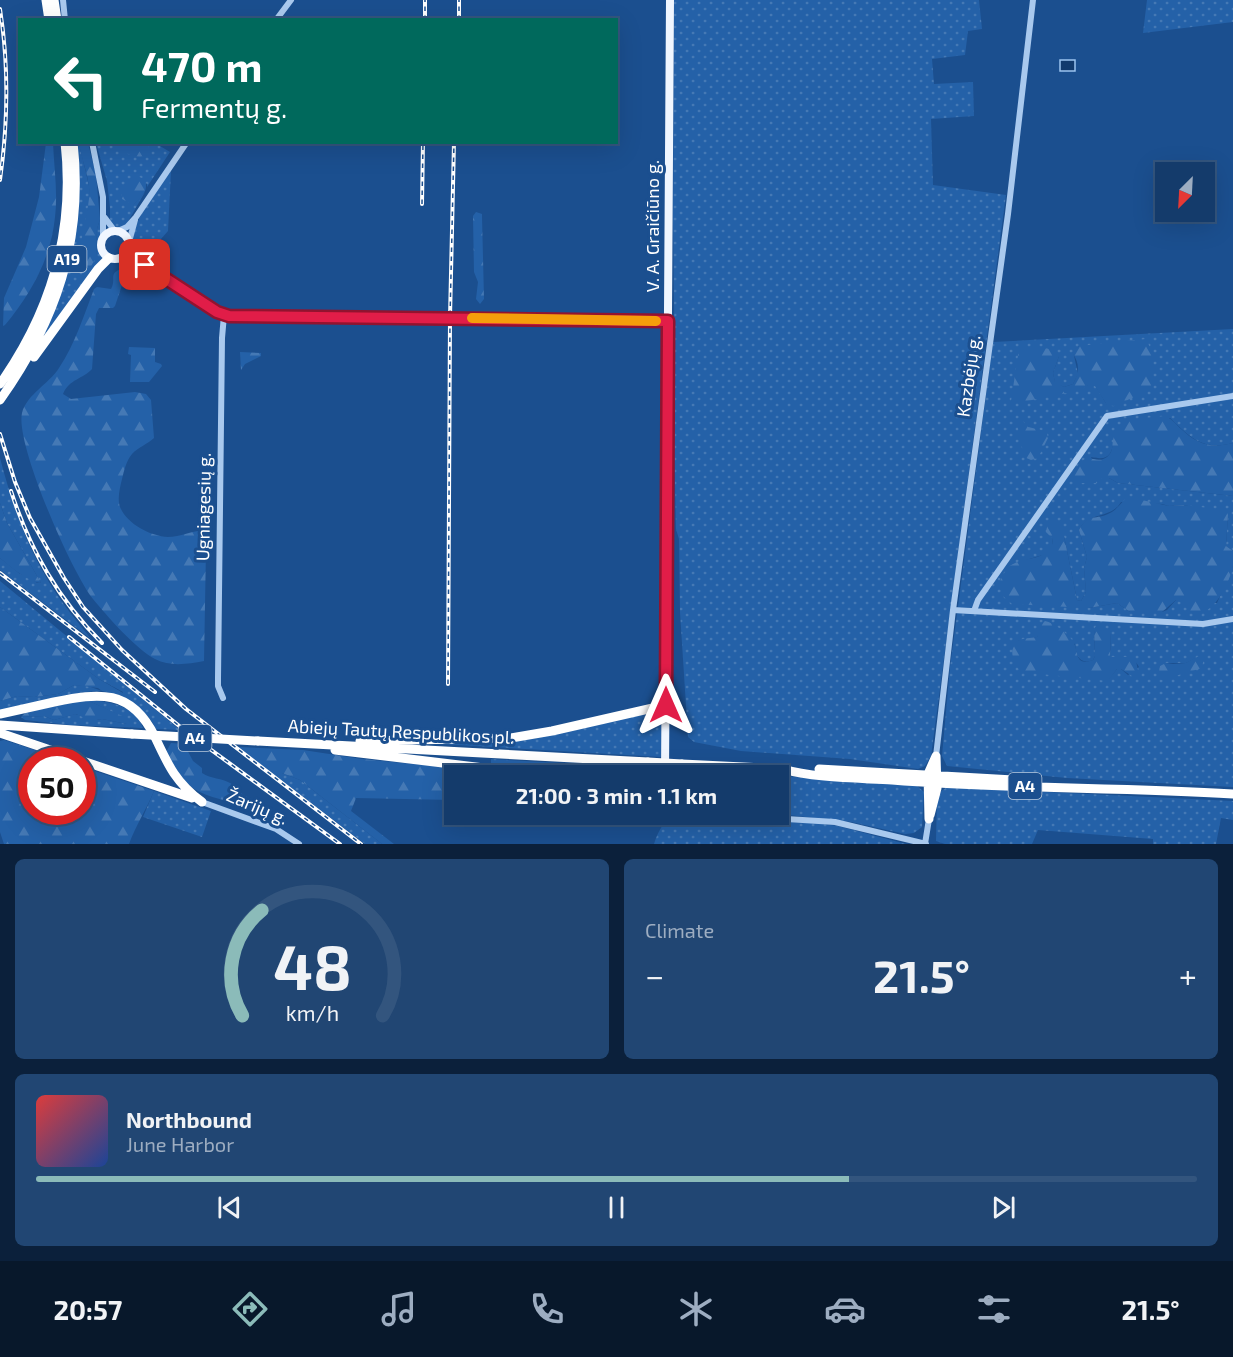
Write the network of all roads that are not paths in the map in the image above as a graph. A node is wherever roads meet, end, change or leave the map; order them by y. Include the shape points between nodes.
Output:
1 (46, 0) edge
2 (54, 0) edge
3 (63, 0) edge
4 (291, 0) edge
5 (670, 0) edge
6 (1033, 0) edge
7 (49, 18) edge
8 (57, 18) edge
9 (65, 18) edge
10 (278, 18) edge
11 (65, 144) edge
12 (73, 144) edge
13 (92, 144) edge
14 (186, 144) edge
15 (104, 217) junction
16 (136, 217) junction
17 (116, 231) junction
18 (103, 237) junction
19 (129, 245) junction
20 (109, 258) junction
21 (120, 258) junction
22 (145, 265) junction
23 (224, 315) junction
24 (668, 321) junction
25 (20, 367) junction
26 (0, 384) edge
27 (1233, 396) edge
28 (0, 400) edge
29 (953, 610) junction
30 (974, 611) junction
31 (1233, 619) edge
32 (223, 698) dead end
33 (666, 705) junction
34 (0, 714) edge
35 (0, 729) edge
36 (56, 730) junction
37 (306, 744) junction
38 (321, 744) junction
39 (46, 747) edge
40 (52, 747) edge
41 (936, 756) joint
42 (96, 765) edge
43 (458, 765) edge
44 (665, 765) edge
45 (173, 774) junction
46 (933, 779) junction
47 (163, 788) junction
48 (1233, 794) edge
49 (202, 802) junction
50 (789, 819) edge
51 (929, 819) joint
52 (299, 844) edge
53 (926, 844) edge

1 - 7 highway
2 - 8 highway
3 - 9 street
4 - 10 street
5 - 24 main road, V. A. Graičiūno g.
6 - 29 street, Kazbėjų g. via 1008,214
11 - 25 highway, A19 via 68,197 61,251
12 - 25 highway, A19 via 76,197 69,253 54,303
13 - 15 street
14 - 16 street
15 - 17 street
15 - 18 street
16 - 17 street via 127,227
16 - 19 street
17 - 18 main road
17 - 19 main road via 125,235
18 - 20 main road via 101,249
19 - 21 main road
19 - 22 main road
20 - 21 main road
20 - 25 highway via 40,348
21 - 22 main road
22 - 23 main road
23 - 24 main road
23 - 32 street, Ugniagesių g. via 218,667 218,686
24 - 33 main road, V. A. Graičiūno g.
25 - 26 highway, A19
25 - 28 highway, A19
27 - 30 street via 1107,416
29 - 30 street
29 - 41 street, Kazbėjų g.
30 - 31 street via 1203,624
33 - 38 highway via 520,737
33 - 44 main road, V. A. Graičiūno g.
34 - 45 highway via 84,696 117,699 144,718
35 - 36 highway, Abiejų Tautų Respublikos pl. / A4
35 - 39 highway
36 - 37 highway, Abiejų Tautų Respublikos pl. / A4, bridge
36 - 40 highway via 48,743
37 - 38 highway, Abiejų Tautų Respublikos pl. / A4
37 - 43 highway
38 - 46 highway, Abiejų Tautų Respublikos pl. / A4, bridge
41 - 46 highway
42 - 47 highway
45 - 47 highway via 172,783
45 - 49 highway
46 - 48 highway, Abiejų Tautų Respublikos pl. / A4
46 - 51 highway
47 - 49 highway
49 - 52 street, Žarijų g. via 276,829
50 - 53 street via 835,822
51 - 53 street

